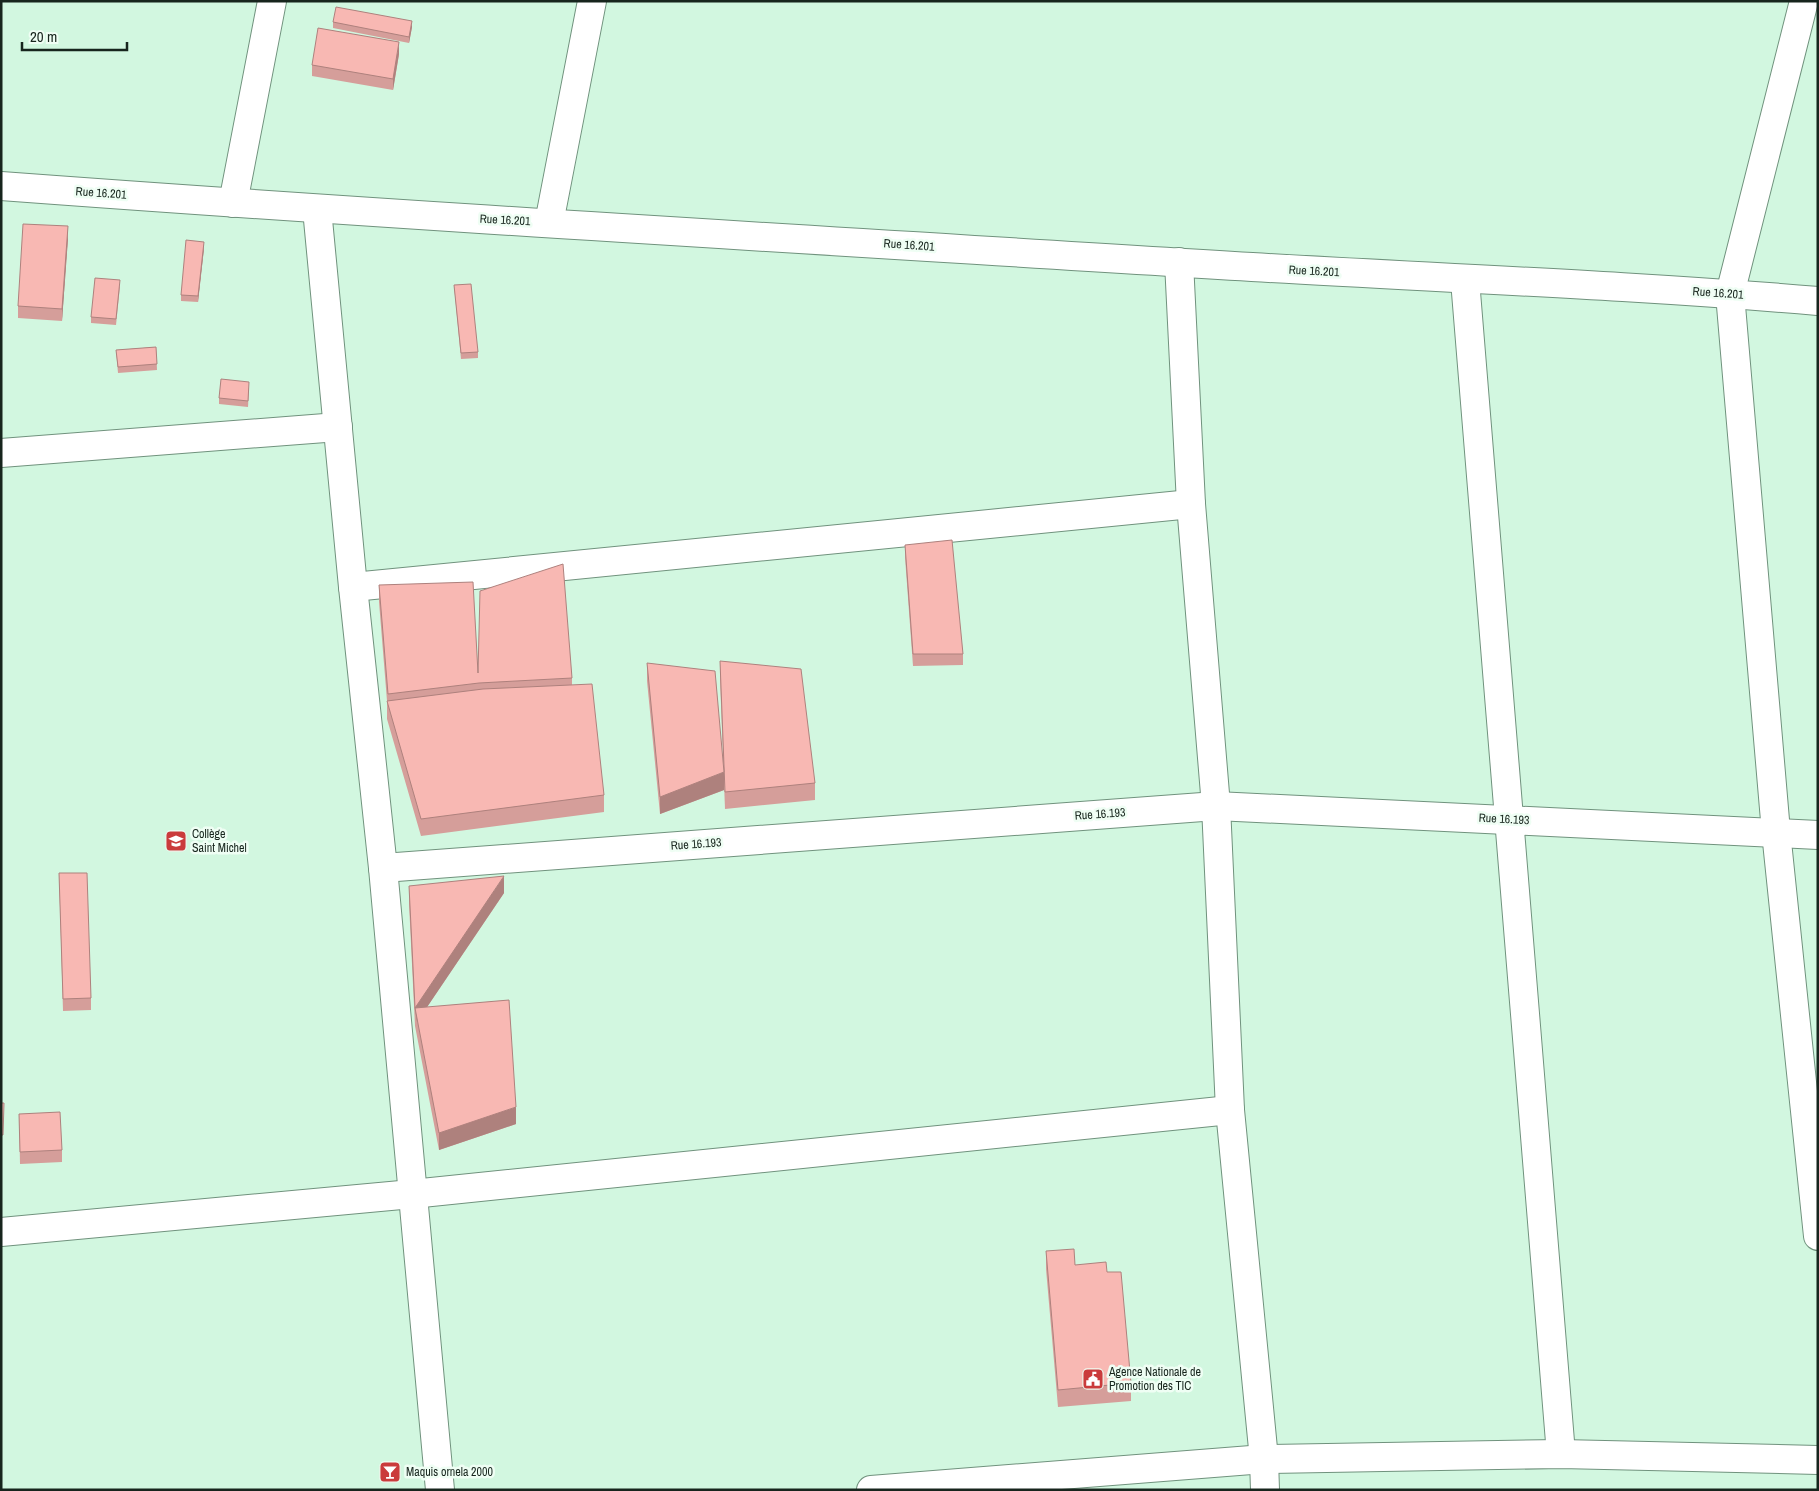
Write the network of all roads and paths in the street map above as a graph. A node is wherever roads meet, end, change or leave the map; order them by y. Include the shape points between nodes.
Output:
1 (272, 1) edge
2 (592, 1) edge
3 (1804, 1) edge
4 (1, 186) edge
5 (233, 203) junction
6 (318, 208) junction
7 (549, 223) junction
8 (1179, 262) junction
9 (1464, 280) junction
10 (1730, 294) junction
11 (1818, 301) edge
12 (338, 427) junction
13 (1, 453) edge
14 (1191, 504) junction
15 (354, 587) junction
16 (1216, 806) junction
17 (1509, 819) junction
18 (1776, 832) junction
19 (1818, 835) edge
20 (383, 868) junction
21 (1230, 1110) junction
22 (412, 1194) junction
23 (1, 1232) edge
24 (1818, 1236) edge
25 (1561, 1454) junction
26 (1264, 1459) junction
27 (1818, 1460) edge
28 (440, 1490) edge
29 (872, 1490) edge
30 (1265, 1490) edge

1 - 5 street
2 - 7 street
3 - 10 street
4 - 5 street, Rue 16.201
5 - 6 street, Rue 16.201
6 - 7 street, Rue 16.201
6 - 12 street
7 - 8 street, Rue 16.201
8 - 9 street, Rue 16.201
8 - 14 street
9 - 10 street, Rue 16.201
9 - 17 street
10 - 11 street, Rue 16.201
10 - 18 street
12 - 13 street
12 - 15 street
14 - 15 street
14 - 16 street
15 - 20 street
16 - 17 street, Rue 16.193
16 - 20 street, Rue 16.193
16 - 21 street
17 - 18 street, Rue 16.193
17 - 25 street
18 - 19 street, Rue 16.193
18 - 24 street
20 - 22 street
21 - 22 street
21 - 26 street
22 - 23 street
22 - 28 street
25 - 26 street
25 - 27 street
26 - 29 street
26 - 30 street

